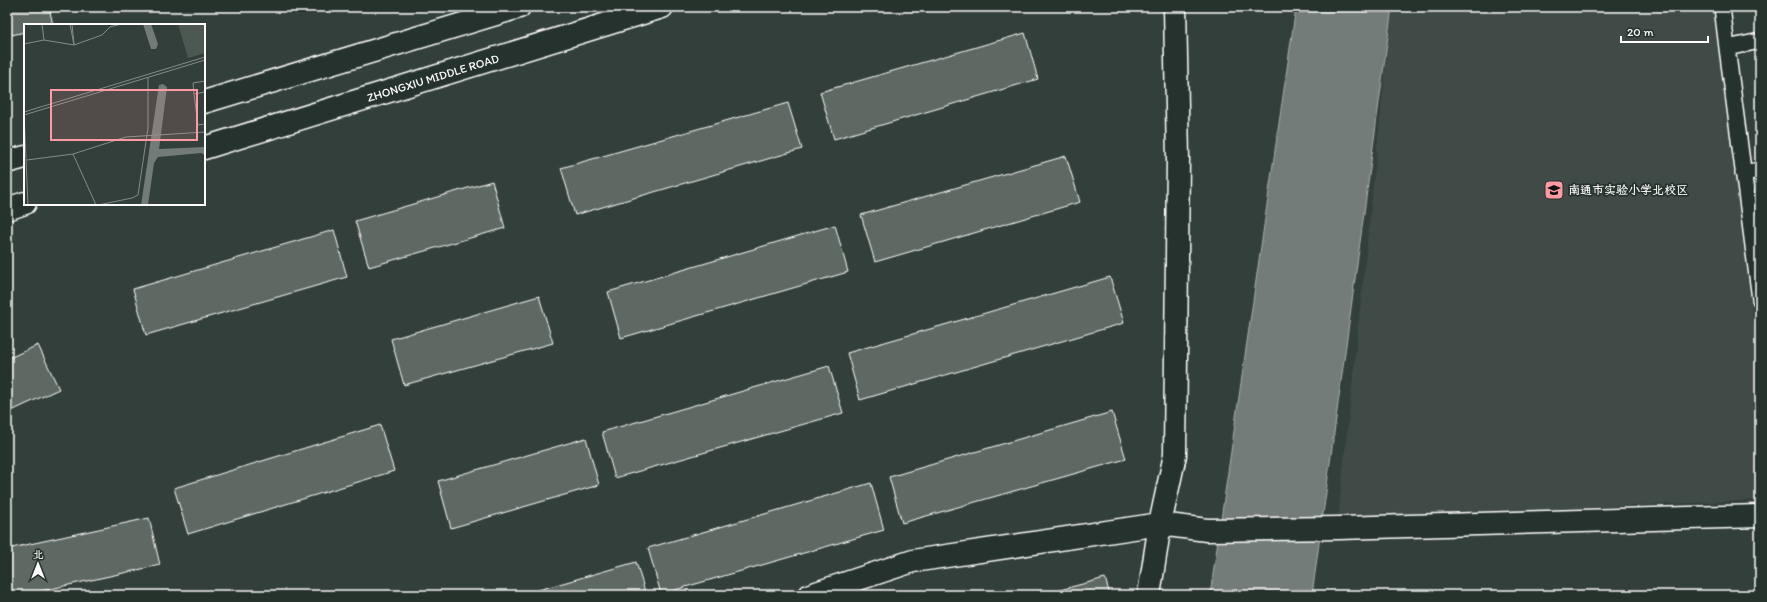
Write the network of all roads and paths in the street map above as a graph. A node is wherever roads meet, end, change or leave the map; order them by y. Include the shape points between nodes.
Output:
1 (519, 7) edge
2 (662, 7) edge
3 (1175, 7) edge
4 (1722, 7) edge
5 (1760, 41) edge
6 (1727, 48) junction
7 (205, 102) edge
8 (205, 148) edge
9 (24, 157) edge
10 (7, 162) edge
11 (1760, 170) edge
12 (1744, 173) junction
13 (24, 203) edge
14 (7, 209) edge
15 (1760, 294) edge
16 (1760, 516) edge
17 (1160, 524) junction
18 (810, 595) edge
19 (1149, 595) edge

1 - 7 street
2 - 8 street, ZHONGXIU MIDDLE ROAD
3 - 17 street via 1178,167 1175,455
4 - 6 lane
5 - 6 lane
6 - 12 lane
9 - 10 street
11 - 12 lane
12 - 15 lane
13 - 14 street
16 - 17 street via 1207,530
17 - 18 street via 913,561
17 - 19 street

